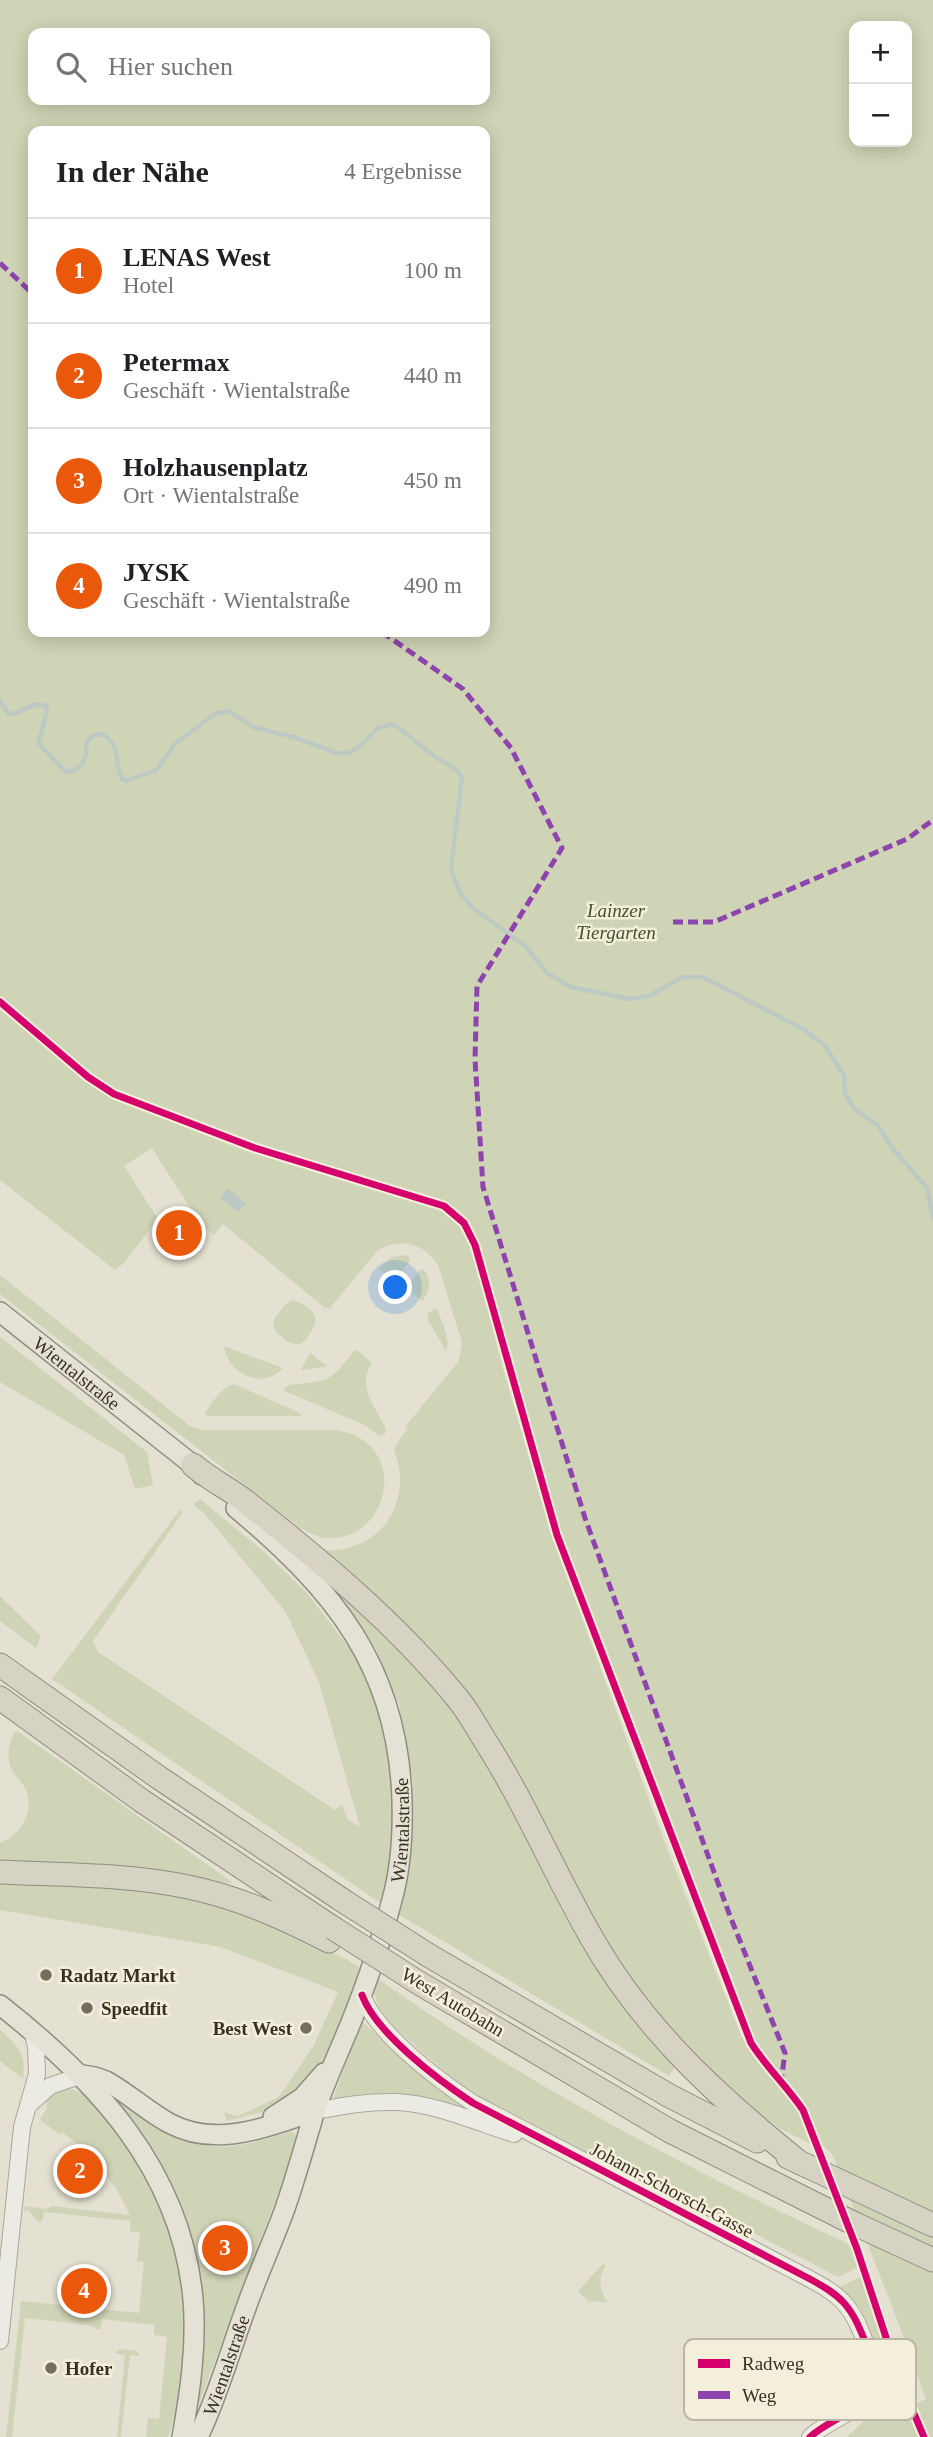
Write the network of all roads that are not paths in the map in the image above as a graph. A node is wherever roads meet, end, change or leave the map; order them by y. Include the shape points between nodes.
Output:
1 (0, 1312) edge
2 (193, 1465) junction
3 (0, 1665) edge
4 (0, 1698) edge
5 (0, 1872) edge
6 (331, 1935) junction
7 (362, 1995) junction
8 (0, 2005) edge
9 (32, 2030) junction
10 (340, 2049) junction
11 (82, 2075) junction
12 (29, 2105) junction
13 (315, 2112) junction
14 (244, 2132) junction
15 (800, 2163) junction
16 (592, 2166) junction
17 (933, 2225) edge
18 (933, 2260) edge
19 (862, 2339) edge
20 (0, 2341) edge
21 (834, 2420) edge
22 (182, 2437) edge
23 (198, 2437) edge
24 (810, 2437) edge

1 - 2 main road, Wientalstraße
2 - 7 main road, Wientalstraße via 324,1592 362,1647 391,1721 402,1788 400,1860
2 - 15 highway via 337,1576 398,1632 460,1701 499,1763 590,1936 631,2000 680,2058
3 - 15 highway, West Autobahn, bridge via 158,1777 428,1955 668,2095
4 - 6 highway, West Autobahn
5 - 6 highway via 132,1879 188,1887
6 - 18 highway, West Autobahn, bridge via 670,2131
7 - 10 main road, Wientalstraße
7 - 16 street, Johann-Schorsch-Gasse via 378,2024 458,2093
8 - 9 main road, Wientalstraße
9 - 11 main road, Wientalstraße
9 - 12 street via 37,2074
10 - 13 main road, Wientalstraße
10 - 14 main road via 302,2098
11 - 12 street via 50,2086
11 - 14 main road via 106,2081 178,2127 225,2136
11 - 22 main road, Wientalstraße via 141,2149 169,2203 184,2247 194,2326
12 - 20 street via 22,2127
13 - 14 main road
13 - 16 street, Johann-Schorsch-Gasse via 370,2103 417,2105 526,2139
13 - 23 main road, Wientalstraße via 282,2215
15 - 17 highway, West Autobahn
16 - 19 street, Johann-Schorsch-Gasse via 816,2283 851,2312
21 - 24 street, Johann-Schorsch-Gasse

